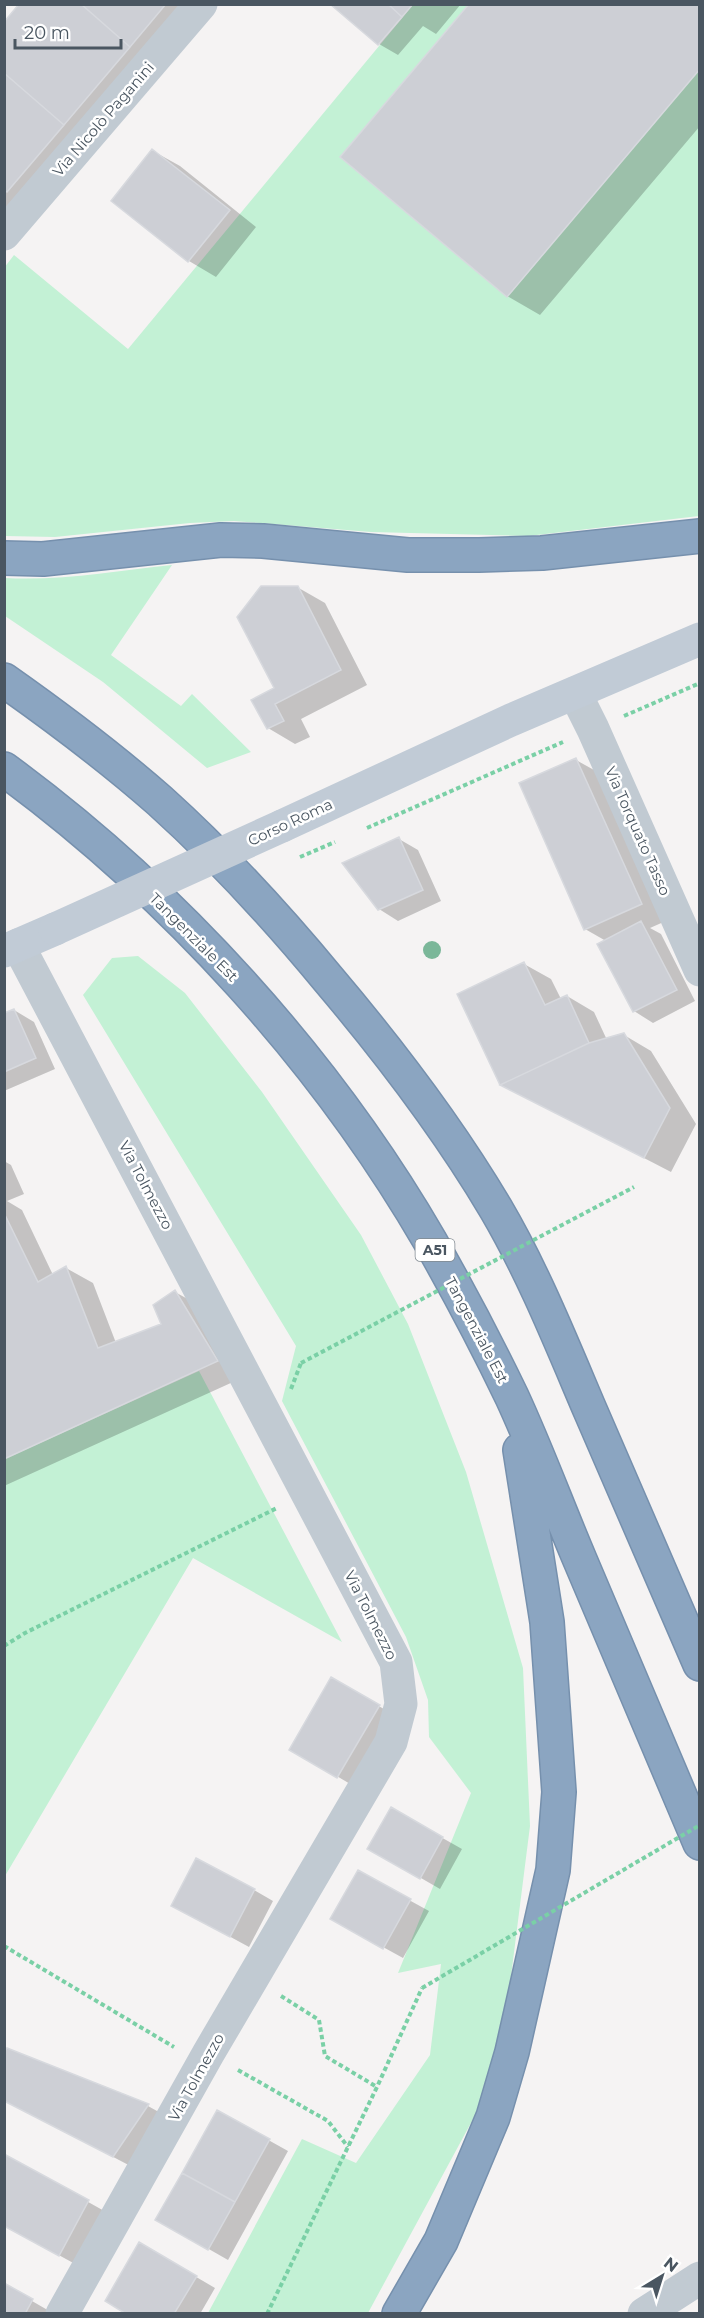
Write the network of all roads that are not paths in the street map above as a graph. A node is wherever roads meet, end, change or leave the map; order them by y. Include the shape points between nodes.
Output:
1 (201, 4) edge
2 (4, 234) edge
3 (699, 536) edge
4 (4, 558) edge
5 (699, 639) edge
6 (4, 680) edge
7 (575, 693) junction
8 (4, 769) edge
9 (11, 948) edge
10 (699, 970) edge
11 (512, 1398) junction
12 (699, 1664) edge
13 (699, 1843) edge
14 (699, 2278) edge
15 (62, 2313) edge
16 (399, 2313) edge
17 (644, 2313) edge

1 - 2 street, Via Nicolò Paganini
3 - 4 highway via 542,553 408,555 221,540 43,559
5 - 7 main road, Corso Roma
6 - 12 highway via 101,752 203,842 294,938 427,1105 513,1240 566,1352
7 - 9 main road, Corso Roma, bridge
7 - 10 street, Via Torquato Tasso
8 - 11 highway, Tangenziale Est / A51 via 105,849 240,983 292,1044 342,1108 413,1214
9 - 15 street, Via Tolmezzo via 308,1492 396,1662 401,1704 391,1742
11 - 13 highway, Tangenziale Est / A51
11 - 16 highway via 548,1622 559,1792 553,1870 515,2040 493,2117 441,2241
14 - 17 street

